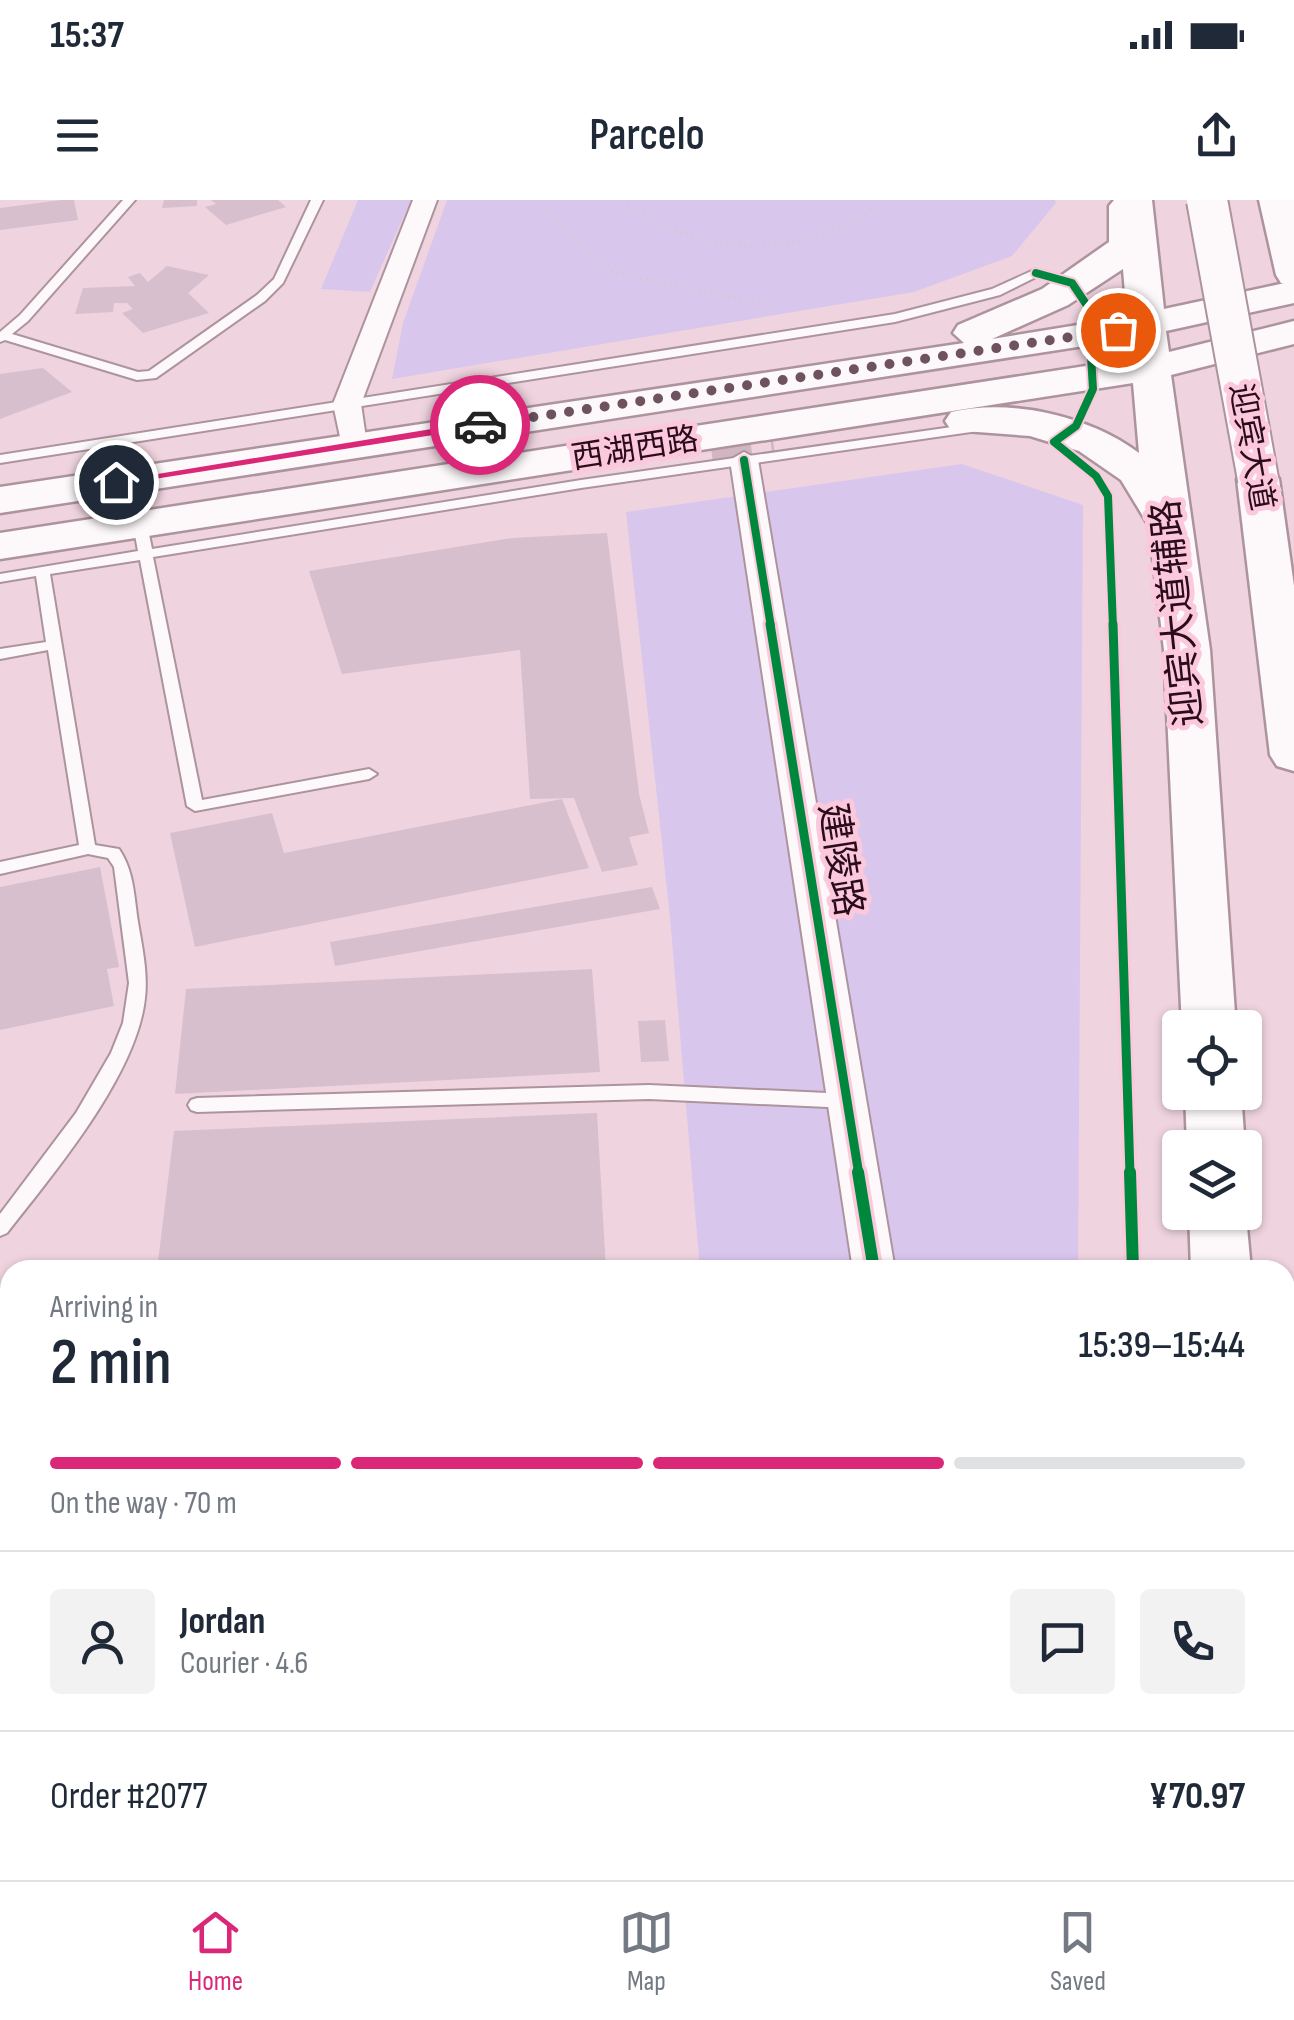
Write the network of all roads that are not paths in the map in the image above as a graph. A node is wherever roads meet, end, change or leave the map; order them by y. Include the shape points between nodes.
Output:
1 (129, 200) edge
2 (316, 200) edge
3 (424, 200) edge
4 (1131, 200) edge
5 (1207, 200) edge
6 (1277, 200) edge
7 (1036, 272) dead end
8 (1294, 275) edge
9 (1294, 292) edge
10 (1294, 332) edge
11 (2, 337) edge
12 (1149, 346) junction
13 (347, 404) junction
14 (538, 416) junction
15 (1054, 442) dead end
16 (353, 444) junction
17 (743, 449) junction
18 (0, 460) edge
19 (384, 487) junction
20 (0, 500) edge
21 (1170, 527) junction
22 (143, 540) junction
23 (0, 546) edge
24 (42, 572) junction
25 (0, 578) edge
26 (54, 645) junction
27 (0, 654) edge
28 (1294, 755) edge
29 (369, 774) dead end
30 (88, 849) junction
31 (0, 868) edge
32 (1208, 1010) edge
33 (849, 1101) junction
34 (198, 1105) dead end
35 (0, 1228) edge
36 (1219, 1230) edge
37 (873, 1260) edge
38 (1220, 1260) edge

1 - 11 lane
2 - 11 lane via 279,281 152,375
3 - 13 street
4 - 12 main road, 迎宾大道辅路
4 - 14 main road via 1128,245 1106,266 1000,323 936,346
5 - 28 main road, 迎宾大道, bridge via 1258,479
6 - 8 main road
7 - 13 lane via 996,292 855,324
9 - 12 main road
10 - 12 main road
12 - 14 main road, 西湖西路
12 - 19 main road, 西湖西路
12 - 21 main road, 迎宾大道辅路
13 - 16 street
13 - 18 lane
14 - 16 main road, 西湖西路
15 - 17 lane via 1010,429 955,428
16 - 20 main road, 西湖西路
17 - 19 main road
17 - 21 main road via 971,420 1029,423 1072,433 1133,468
17 - 22 lane
17 - 33 street, 建陵路
19 - 22 main road, 西湖西路
21 - 32 main road, 迎宾大道辅路 via 1187,650
22 - 23 main road, 西湖西路
22 - 24 lane
22 - 29 lane via 195,806
24 - 25 lane
24 - 26 lane
26 - 27 lane
26 - 30 lane
30 - 31 lane
30 - 35 lane via 113,853 122,866 138,998 106,1076
33 - 34 lane via 649,1092
33 - 37 street, 建陵路
36 - 38 main road

